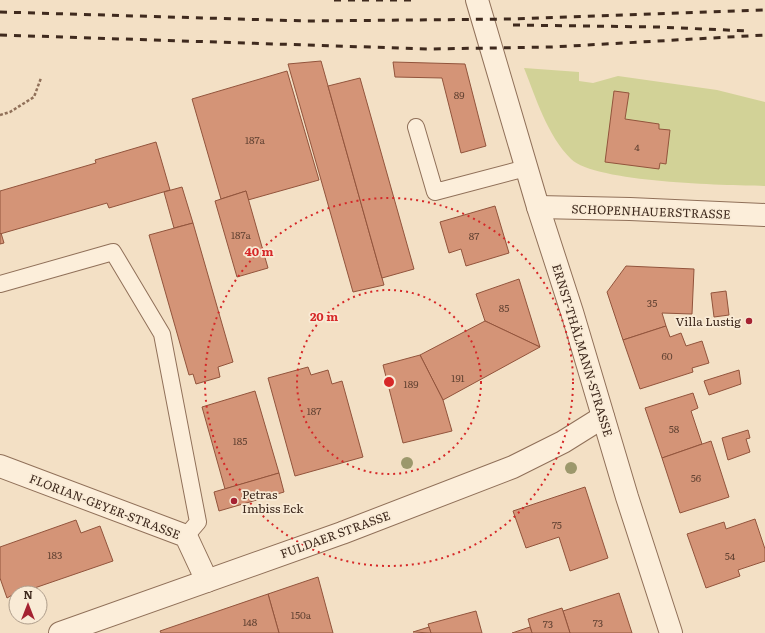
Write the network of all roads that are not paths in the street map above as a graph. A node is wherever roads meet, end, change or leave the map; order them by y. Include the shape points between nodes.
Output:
1 (477, 0) edge
2 (416, 127) dead end
3 (526, 168) junction
4 (538, 207) junction
5 (765, 214) edge
6 (0, 284) edge
7 (603, 417) junction
8 (0, 466) edge
9 (186, 536) junction
10 (208, 581) junction
11 (60, 633) edge
12 (671, 633) edge

1 - 3 street, ERNST-THÄLMANN-STRASSE
2 - 3 lane via 435,192
3 - 4 street, ERNST-THÄLMANN-STRASSE
4 - 5 street, SCHOPENHAUERSTRASSE
4 - 7 street, ERNST-THÄLMANN-STRASSE
6 - 9 lane via 113,252 162,334 198,522
7 - 10 street, FULDAER STRASSE via 563,442 513,467
7 - 12 street, ERNST-THÄLMANN-STRASSE
8 - 9 street, FLORIAN-GEYER-STRASSE
9 - 10 street, FLORIAN-GEYER-STRASSE
10 - 11 street, FULDAER STRASSE

